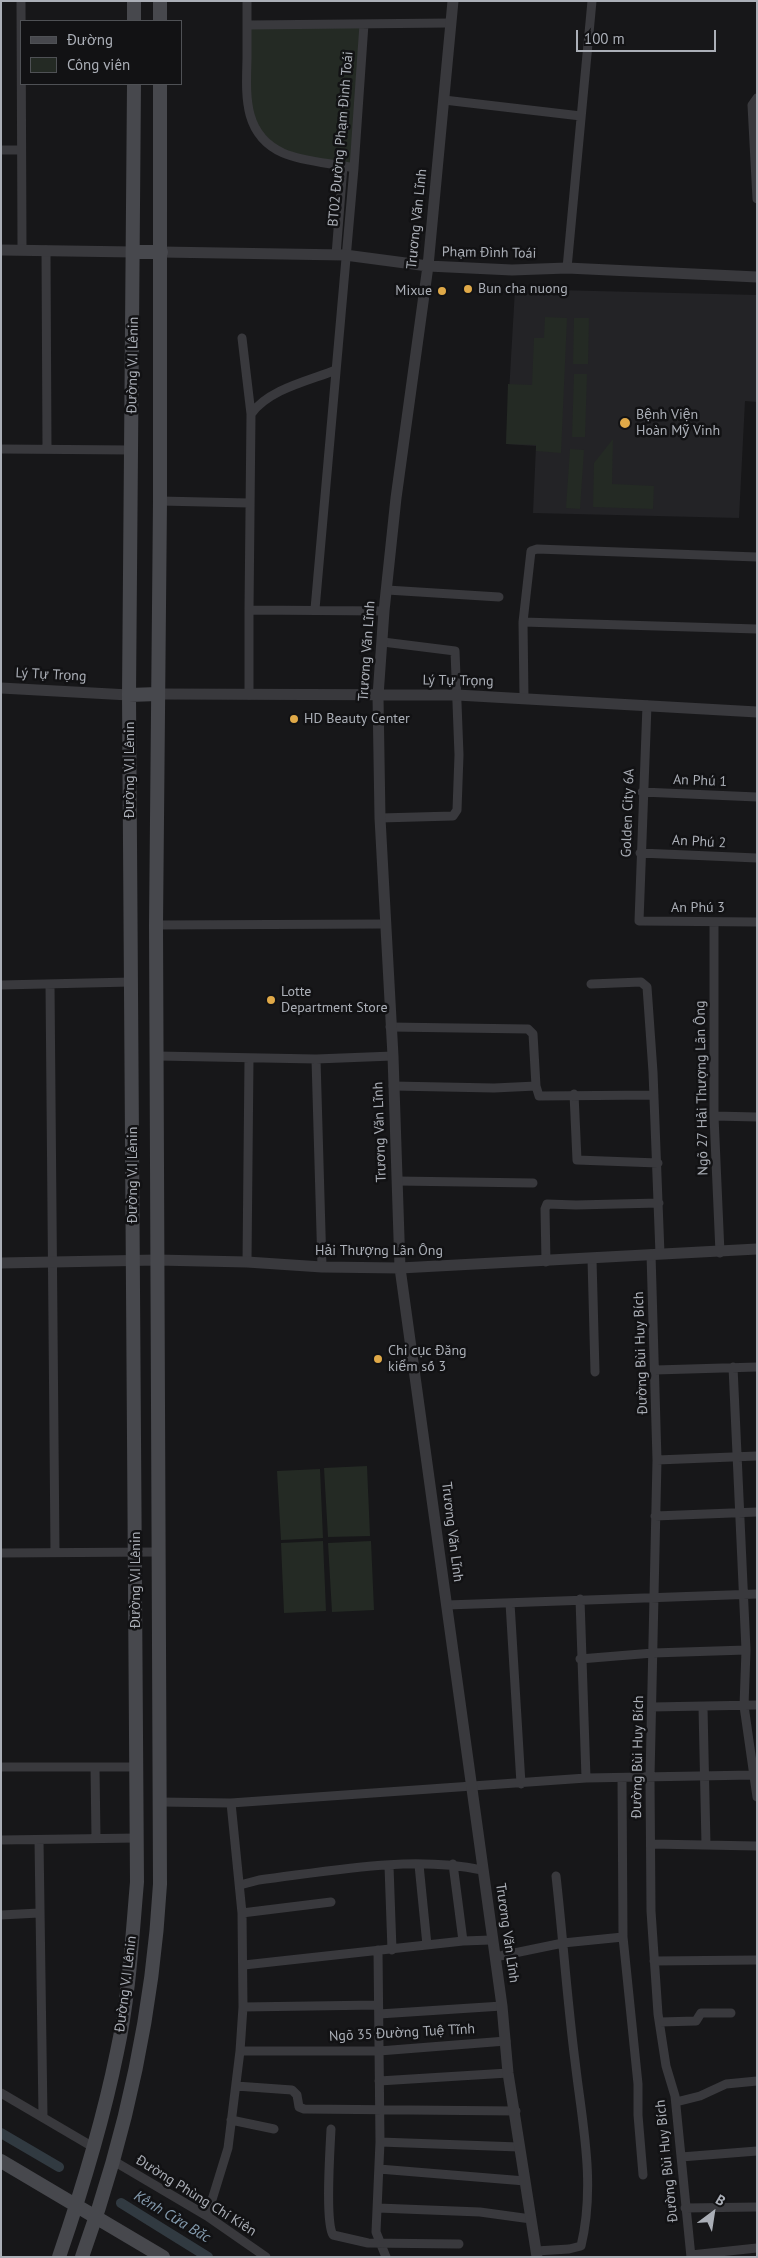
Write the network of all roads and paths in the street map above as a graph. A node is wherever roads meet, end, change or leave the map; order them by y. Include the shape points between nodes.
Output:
1 (21, 1) edge
2 (134, 1) edge
3 (160, 1) edge
4 (247, 1) edge
5 (453, 1) edge
6 (592, 1) edge
7 (21, 20) edge
8 (134, 20) edge
9 (160, 20) edge
10 (450, 23) junction
11 (364, 24) junction
12 (248, 25) junction
13 (20, 85) edge
14 (134, 85) edge
15 (160, 85) edge
16 (757, 98) edge
17 (444, 100) junction
18 (580, 116) junction
19 (1, 150) edge
20 (20, 150) junction
21 (343, 166) junction
22 (354, 168) junction
23 (757, 199) edge
24 (22, 249) junction
25 (1, 250) edge
26 (46, 250) junction
27 (134, 252) junction
28 (161, 252) junction
29 (340, 255) junction
30 (428, 266) junction
31 (567, 268) junction
32 (757, 276) edge
33 (242, 338) dead end
34 (336, 370) junction
35 (251, 414) junction
36 (1, 449) edge
37 (47, 449) junction
38 (132, 450) junction
39 (160, 501) junction
40 (249, 502) junction
41 (757, 557) edge
42 (387, 590) junction
43 (499, 597) dead end
44 (315, 609) junction
45 (249, 610) junction
46 (384, 612) junction
47 (524, 622) junction
48 (757, 629) edge
49 (383, 642) junction
50 (1, 688) edge
51 (158, 694) junction
52 (129, 695) junction
53 (249, 695) junction
54 (457, 695) junction
55 (378, 696) junction
56 (524, 698) junction
57 (647, 705) junction
58 (757, 712) edge
59 (642, 792) junction
60 (757, 797) edge
61 (380, 818) junction
62 (640, 853) junction
63 (757, 858) edge
64 (639, 922) joint
65 (714, 922) junction
66 (757, 922) edge
67 (385, 924) junction
68 (156, 925) junction
69 (131, 982) junction
70 (50, 984) junction
71 (592, 984) dead end
72 (1, 985) edge
73 (390, 1027) junction
74 (158, 1056) junction
75 (393, 1056) junction
76 (249, 1059) junction
77 (316, 1060) junction
78 (394, 1086) junction
79 (536, 1086) junction
80 (574, 1094) junction
81 (654, 1095) junction
82 (714, 1116) junction
83 (757, 1117) edge
84 (658, 1163) junction
85 (397, 1182) junction
86 (533, 1184) dead end
87 (659, 1203) junction
88 (757, 1249) edge
89 (720, 1253) junction
90 (656, 1254) junction
91 (592, 1259) junction
92 (157, 1260) junction
93 (134, 1261) junction
94 (1, 1262) edge
95 (247, 1262) junction
96 (546, 1262) junction
97 (53, 1263) junction
98 (322, 1268) junction
99 (400, 1268) junction
100 (733, 1367) junction
101 (757, 1367) edge
102 (655, 1370) junction
103 (595, 1372) dead end
104 (757, 1456) edge
105 (737, 1458) junction
106 (657, 1460) junction
107 (757, 1512) edge
108 (739, 1513) junction
109 (655, 1516) junction
110 (136, 1551) junction
111 (55, 1552) junction
112 (158, 1552) junction
113 (1, 1553) edge
114 (743, 1594) junction
115 (757, 1594) edge
116 (652, 1598) junction
117 (580, 1599) junction
118 (510, 1603) junction
119 (447, 1605) junction
120 (746, 1650) junction
121 (653, 1653) junction
122 (580, 1659) junction
123 (137, 1694) junction
124 (159, 1694) junction
125 (744, 1706) junction
126 (757, 1706) edge
127 (652, 1707) junction
128 (703, 1707) junction
129 (1, 1767) edge
130 (95, 1767) junction
131 (137, 1767) junction
132 (754, 1774) junction
133 (703, 1776) junction
134 (650, 1777) junction
135 (586, 1778) junction
136 (622, 1778) junction
137 (521, 1784) junction
138 (471, 1786) junction
139 (756, 1790) edge
140 (160, 1802) junction
141 (231, 1803) junction
142 (96, 1838) junction
143 (137, 1838) junction
144 (1, 1840) edge
145 (38, 1840) junction
146 (651, 1844) junction
147 (706, 1845) junction
148 (757, 1846) edge
149 (453, 1864) junction
150 (419, 1865) junction
151 (390, 1866) junction
152 (482, 1870) junction
153 (556, 1876) dead end
154 (240, 1885) junction
155 (331, 1902) dead end
156 (242, 1912) junction
157 (39, 1913) junction
158 (1, 1915) edge
159 (623, 1938) junction
160 (492, 1940) junction
161 (463, 1941) junction
162 (563, 1943) junction
163 (427, 1945) junction
164 (378, 1950) junction
165 (392, 1950) junction
166 (495, 1957) junction
167 (757, 1960) edge
168 (654, 1961) junction
169 (244, 1965) junction
170 (378, 2005) junction
171 (243, 2006) junction
172 (502, 2006) junction
173 (731, 2013) dead end
174 (379, 2014) junction
175 (660, 2022) junction
176 (506, 2041) junction
177 (379, 2051) junction
178 (240, 2052) junction
179 (508, 2072) junction
180 (379, 2081) junction
181 (757, 2081) edge
182 (236, 2086) junction
183 (1, 2093) edge
184 (676, 2102) junction
185 (380, 2110) junction
186 (516, 2111) junction
187 (43, 2116) junction
188 (231, 2120) junction
189 (274, 2129) dead end
190 (331, 2129) dead end
191 (380, 2142) junction
192 (93, 2147) junction
193 (520, 2147) junction
194 (757, 2151) edge
195 (681, 2157) junction
196 (112, 2160) junction
197 (1, 2161) edge
198 (379, 2169) junction
199 (643, 2175) dead end
200 (525, 2181) junction
201 (76, 2206) junction
202 (378, 2208) junction
203 (685, 2208) junction
204 (757, 2208) edge
205 (207, 2216) junction
206 (96, 2217) junction
207 (531, 2219) junction
208 (381, 2243) junction
209 (459, 2244) dead end
210 (757, 2248) edge
211 (537, 2254) edge
212 (691, 2256) edge
213 (59, 2257) edge
214 (82, 2257) edge
215 (163, 2257) edge
216 (266, 2257) edge
217 (386, 2257) edge

1 - 7 street
2 - 8 main road
3 - 9 main road
4 - 12 street
5 - 10 street, Trương Văn Lĩnh
6 - 18 street
10 - 11 street
10 - 17 street, Trương Văn Lĩnh
11 - 12 street
11 - 22 street, BT02 Đường Phạm Đình Toái
12 - 21 street via 246,101 250,120 258,133 283,153
13 - 20 street
14 - 27 main road, Đường V.I Lênin
15 - 28 main road, Đường V.I Lênin
16 - 23 street via 752,105
17 - 18 street
17 - 30 street, Trương Văn Lĩnh
18 - 31 street
19 - 20 street
20 - 24 street
21 - 22 street
21 - 29 street, BT02 Đường Phạm Đình Toái
22 - 29 street, BT02 Đường Phạm Đình Toái
24 - 25 street
24 - 26 street
26 - 27 street
26 - 37 street
27 - 28 main road
27 - 38 main road, Đường V.I Lênin
28 - 29 street, Phạm Đình Toái
28 - 39 main road, Đường V.I Lênin
29 - 30 street, Phạm Đình Toái
29 - 34 street
30 - 31 street, Phạm Đình Toái via 512,270
30 - 42 street, Trương Văn Lĩnh via 396,498
31 - 32 street, Phạm Đình Toái
33 - 35 street
34 - 35 street via 274,395
34 - 44 street
35 - 40 street
36 - 37 street
37 - 38 street
38 - 52 main road, Đường V.I Lênin
39 - 40 street
39 - 51 main road, Đường V.I Lênin
40 - 45 street
41 - 47 street via 534,549 529,555
42 - 43 street
42 - 46 street, Trương Văn Lĩnh
44 - 45 street
44 - 46 street
45 - 53 street
46 - 49 street, Trương Văn Lĩnh
47 - 48 street
47 - 56 street
49 - 54 street via 455,651
49 - 55 street, Trương Văn Lĩnh
50 - 52 street, Lý Tự Trọng
51 - 52 main road
51 - 53 street, Lý Tự Trọng
51 - 68 main road, Đường V.I Lênin
52 - 69 main road, Đường V.I Lênin
53 - 55 street, Lý Tự Trọng
54 - 55 street, Lý Tự Trọng
54 - 56 street, Lý Tự Trọng
54 - 61 street via 459,755 455,814 451,817
55 - 61 street, Trương Văn Lĩnh
56 - 57 street, Lý Tự Trọng
57 - 58 street, Lý Tự Trọng
57 - 59 street, Golden City 6A
59 - 60 street, An Phú 1
59 - 62 street, Golden City 6A
61 - 67 street, Trương Văn Lĩnh
62 - 63 street, An Phú 2
62 - 64 street, Golden City 6A
64 - 65 street, An Phú 3
65 - 66 street, An Phú 3
65 - 82 street, Ngõ 27 Hải Thượng Lãn Ông
67 - 68 street
67 - 73 street, Trương Văn Lĩnh
68 - 74 main road, Đường V.I Lênin
69 - 70 street
69 - 93 main road, Đường V.I Lênin
70 - 72 street
70 - 97 street
71 - 81 street, Đường Bùi Huy Bích via 641,982 646,985
73 - 75 street, Trương Văn Lĩnh
73 - 79 street via 529,1029 533,1034
74 - 76 street
74 - 92 main road, Đường V.I Lênin
75 - 77 street
75 - 78 street, Trương Văn Lĩnh
76 - 77 street
76 - 95 street
77 - 98 street
78 - 79 street
78 - 85 street, Trương Văn Lĩnh
79 - 80 street via 537,1093 543,1097
80 - 81 street
80 - 84 street via 576,1160
81 - 84 street, Đường Bùi Huy Bích
82 - 83 street
82 - 89 street, Ngõ 27 Hải Thượng Lãn Ông
84 - 87 street, Đường Bùi Huy Bích
85 - 86 street
85 - 99 street, Trương Văn Lĩnh
87 - 90 street, Đường Bùi Huy Bích
87 - 96 street via 547,1204 544,1209
88 - 89 street, Hải Thượng Lãn Ông
89 - 90 street, Hải Thượng Lãn Ông
90 - 91 street, Hải Thượng Lãn Ông
90 - 102 street, Đường Bùi Huy Bích
91 - 96 street, Hải Thượng Lãn Ông
91 - 103 street
92 - 93 street, Hải Thượng Lãn Ông
92 - 95 street, Hải Thượng Lãn Ông
92 - 112 main road, Đường V.I Lênin
93 - 97 street, Hải Thượng Lãn Ông
93 - 110 main road, Đường V.I Lênin
94 - 97 street, Hải Thượng Lãn Ông
95 - 98 street, Hải Thượng Lãn Ông
96 - 99 street, Hải Thượng Lãn Ông
97 - 111 street
98 - 99 street, Hải Thượng Lãn Ông
99 - 119 street, Trương Văn Lĩnh
100 - 101 street
100 - 102 street
100 - 105 street
102 - 106 street, Đường Bùi Huy Bích
104 - 105 street
105 - 106 street
105 - 108 street
106 - 109 street, Đường Bùi Huy Bích
107 - 108 street
108 - 109 street
108 - 114 street
109 - 116 street, Đường Bùi Huy Bích
110 - 111 street
110 - 112 street
110 - 123 main road, Đường V.I Lênin
111 - 113 street
112 - 124 main road, Đường V.I Lênin
114 - 115 street
114 - 116 street
114 - 120 street
116 - 117 street
116 - 121 street, Đường Bùi Huy Bích
117 - 118 street
117 - 122 street
118 - 119 street
118 - 137 street
119 - 138 street, Trương Văn Lĩnh
120 - 121 street
120 - 125 street
121 - 122 street
121 - 127 street, Đường Bùi Huy Bích
122 - 135 street
123 - 124 main road
123 - 131 main road, Đường V.I Lênin
124 - 140 main road, Đường V.I Lênin
125 - 126 street
125 - 128 street
125 - 132 street
127 - 128 street
127 - 134 street, Đường Bùi Huy Bích
128 - 133 street
129 - 130 street
130 - 131 street
130 - 142 street
131 - 143 main road, Đường V.I Lênin
132 - 133 street
132 - 139 street
133 - 134 street
133 - 147 street
134 - 136 street
134 - 146 street, Đường Bùi Huy Bích
135 - 136 street
135 - 137 street
136 - 159 street
137 - 138 street
138 - 141 street
138 - 152 street, Trương Văn Lĩnh
140 - 141 street
140 - 196 main road, Đường V.I Lênin via 156,1940 138,2056
141 - 154 street
142 - 143 street
142 - 145 street
143 - 192 main road, Đường V.I Lênin via 134,1911 118,2052
144 - 145 street
145 - 157 street
146 - 147 street
146 - 168 street, Đường Bùi Huy Bích
147 - 148 street
149 - 150 street
149 - 152 street
149 - 161 street
150 - 151 street
150 - 163 street
151 - 154 street
151 - 165 street
152 - 160 street, Trương Văn Lĩnh
153 - 162 street
154 - 156 street
155 - 156 street
156 - 169 street
157 - 158 street
157 - 187 street
159 - 162 street
159 - 199 street via 638,2084
160 - 161 street
160 - 166 street, Trương Văn Lĩnh
161 - 163 street
162 - 166 street
162 - 211 street via 587,2148 586,2213 581,2246
163 - 165 street
164 - 165 street
164 - 169 street
164 - 170 street
166 - 172 street, Trương Văn Lĩnh
167 - 168 street
168 - 175 street, Đường Bùi Huy Bích
169 - 171 street
170 - 171 street
170 - 174 street
171 - 178 street
172 - 174 street
172 - 176 street, Trương Văn Lĩnh
173 - 175 street via 702,2013 696,2021
174 - 177 street
175 - 184 street, Đường Bùi Huy Bích via 665,2060
176 - 177 street, Ngõ 35 Đường Tuệ Tĩnh
176 - 179 street, Trương Văn Lĩnh
177 - 178 street, Ngõ 35 Đường Tuệ Tĩnh
177 - 180 street
178 - 182 street
179 - 180 street
179 - 186 street, Trương Văn Lĩnh
180 - 185 street
181 - 184 street via 726,2084
182 - 185 street via 292,2090 297,2095 299,2107 304,2109
182 - 188 street
183 - 187 street
184 - 195 street, Đường Bùi Huy Bích
185 - 186 street
185 - 191 street
186 - 193 street, Trương Văn Lĩnh
187 - 192 street
188 - 189 street
188 - 205 street via 223,2169
190 - 208 street via 329,2229 340,2238
191 - 193 street
191 - 198 street
192 - 201 main road, Đường V.I Lênin
193 - 200 street, Trương Văn Lĩnh
194 - 195 street
195 - 203 street, Đường Bùi Huy Bích
196 - 205 street, Đường Phùng Chí Kiên
196 - 206 main road, Đường V.I Lênin
197 - 201 main road
198 - 200 street
198 - 202 street
200 - 207 street, Trương Văn Lĩnh
201 - 206 main road
201 - 213 main road, Đường V.I Lênin
202 - 207 street via 480,2212
202 - 208 street via 376,2232
203 - 204 street
203 - 212 street, Đường Bùi Huy Bích
205 - 216 street, Đường Phùng Chí Kiên
206 - 214 main road, Đường V.I Lênin
206 - 215 main road
207 - 211 street, Trương Văn Lĩnh
208 - 209 street
208 - 217 street
210 - 212 street

